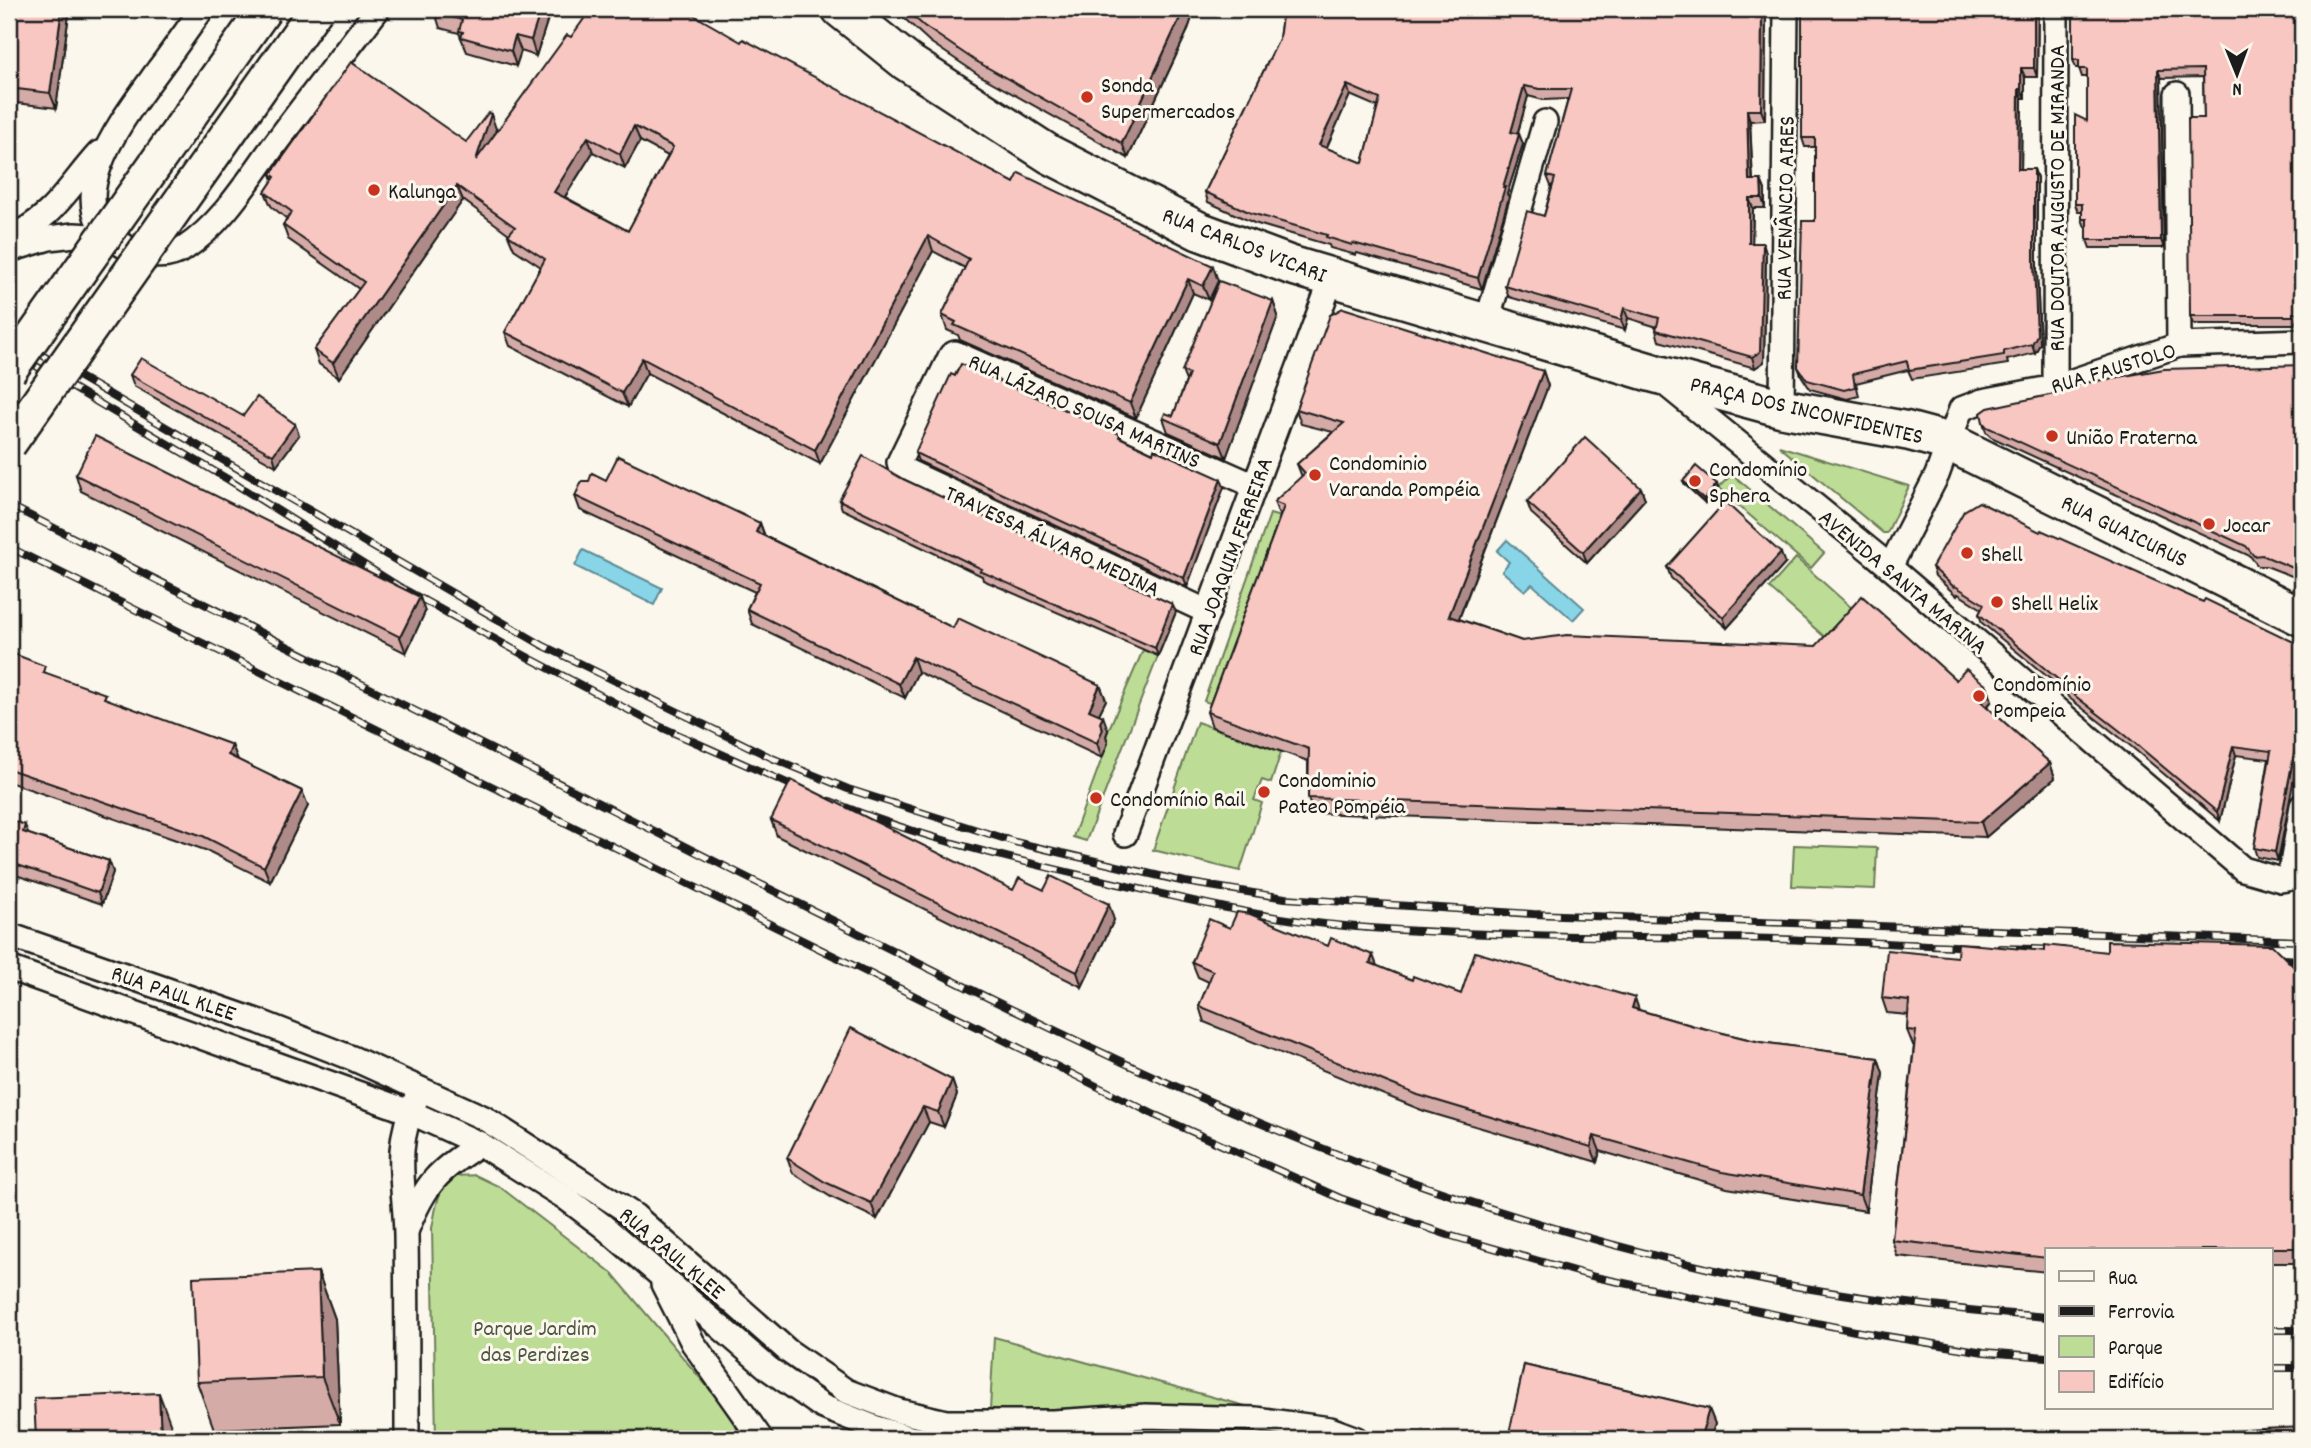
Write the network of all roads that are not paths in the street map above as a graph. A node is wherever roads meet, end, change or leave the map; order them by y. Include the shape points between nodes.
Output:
1 (202, 9) edge
2 (265, 9) edge
3 (316, 9) edge
4 (378, 9) edge
5 (841, 9) edge
6 (1786, 9) edge
7 (2056, 9) edge
8 (2177, 94) dead end
9 (1545, 121) dead end
10 (111, 140) junction
11 (110, 237) junction
12 (9, 238) edge
13 (9, 250) edge
14 (1332, 278) junction
15 (1486, 325) junction
16 (2302, 341) edge
17 (2179, 345) junction
18 (9, 371) edge
19 (1653, 373) junction
20 (2055, 387) junction
21 (1782, 408) junction
22 (1949, 442) junction
23 (9, 444) edge
24 (900, 467) joint
25 (1255, 486) junction
26 (1890, 567) junction
27 (1208, 612) junction
28 (2302, 617) edge
29 (2302, 806) edge
30 (1125, 834) dead end
31 (9, 935) edge
32 (9, 968) edge
33 (421, 1088) junction
34 (410, 1112) junction
35 (480, 1144) junction
36 (406, 1232) junction
37 (657, 1272) junction
38 (871, 1434) edge
39 (407, 1439) edge
40 (761, 1439) edge
41 (913, 1439) edge
42 (1357, 1439) edge

1 - 10 street
2 - 18 main road, bridge
3 - 23 main road, bridge
4 - 11 street via 202,235 165,256 148,256
5 - 14 main road, RUA CARLOS VICARI via 907,62 1049,154 1199,231
6 - 21 street, RUA VENÂNCIO AIRES
7 - 20 street, RUA DOUTOR AUGUSTO DE MIRANDA
8 - 17 street
9 - 15 street
10 - 11 street via 94,186 98,221
10 - 12 street via 53,209
11 - 13 street via 49,238
14 - 15 main road, RUA CARLOS VICARI
14 - 25 street, RUA JOAQUIM FERREIRA
15 - 19 main road, RUA CARLOS VICARI
16 - 17 street, RUA FAUSTOLO
17 - 20 street, RUA FAUSTOLO
19 - 21 main road, PRAÇA DOS INCONFIDENTES
19 - 26 street, AVENIDA SANTA MARINA
20 - 22 street, RUA FAUSTOLO via 1961,409
21 - 22 main road, PRAÇA DOS INCONFIDENTES
22 - 26 street, PRAÇA DOS INCONFIDENTES
22 - 28 main road, RUA GUAICURUS
24 - 25 street, RUA LÁZARO SOUSA MARTINS via 955,353
24 - 27 street, TRAVESSA ÁLVARO MEDINA
25 - 27 street, RUA JOAQUIM FERREIRA
26 - 29 street, AVENIDA SANTA MARINA via 2243,869 2281,880 2289,876
27 - 30 street, RUA JOAQUIM FERREIRA
31 - 33 street, RUA PAUL KLEE via 260,1022
32 - 34 street, RUA PAUL KLEE
33 - 34 street
33 - 42 street, RUA PAUL KLEE via 484,1118 635,1216 788,1351 845,1391 946,1422 1146,1416 1256,1419 1330,1429
34 - 35 street, RUA PAUL KLEE
34 - 36 street via 404,1125 401,1165
35 - 36 street via 431,1182
35 - 37 street, RUA PAUL KLEE via 566,1198
36 - 39 street
37 - 38 street, RUA PAUL KLEE via 769,1370
37 - 40 street via 693,1343
38 - 41 street, RUA PAUL KLEE

